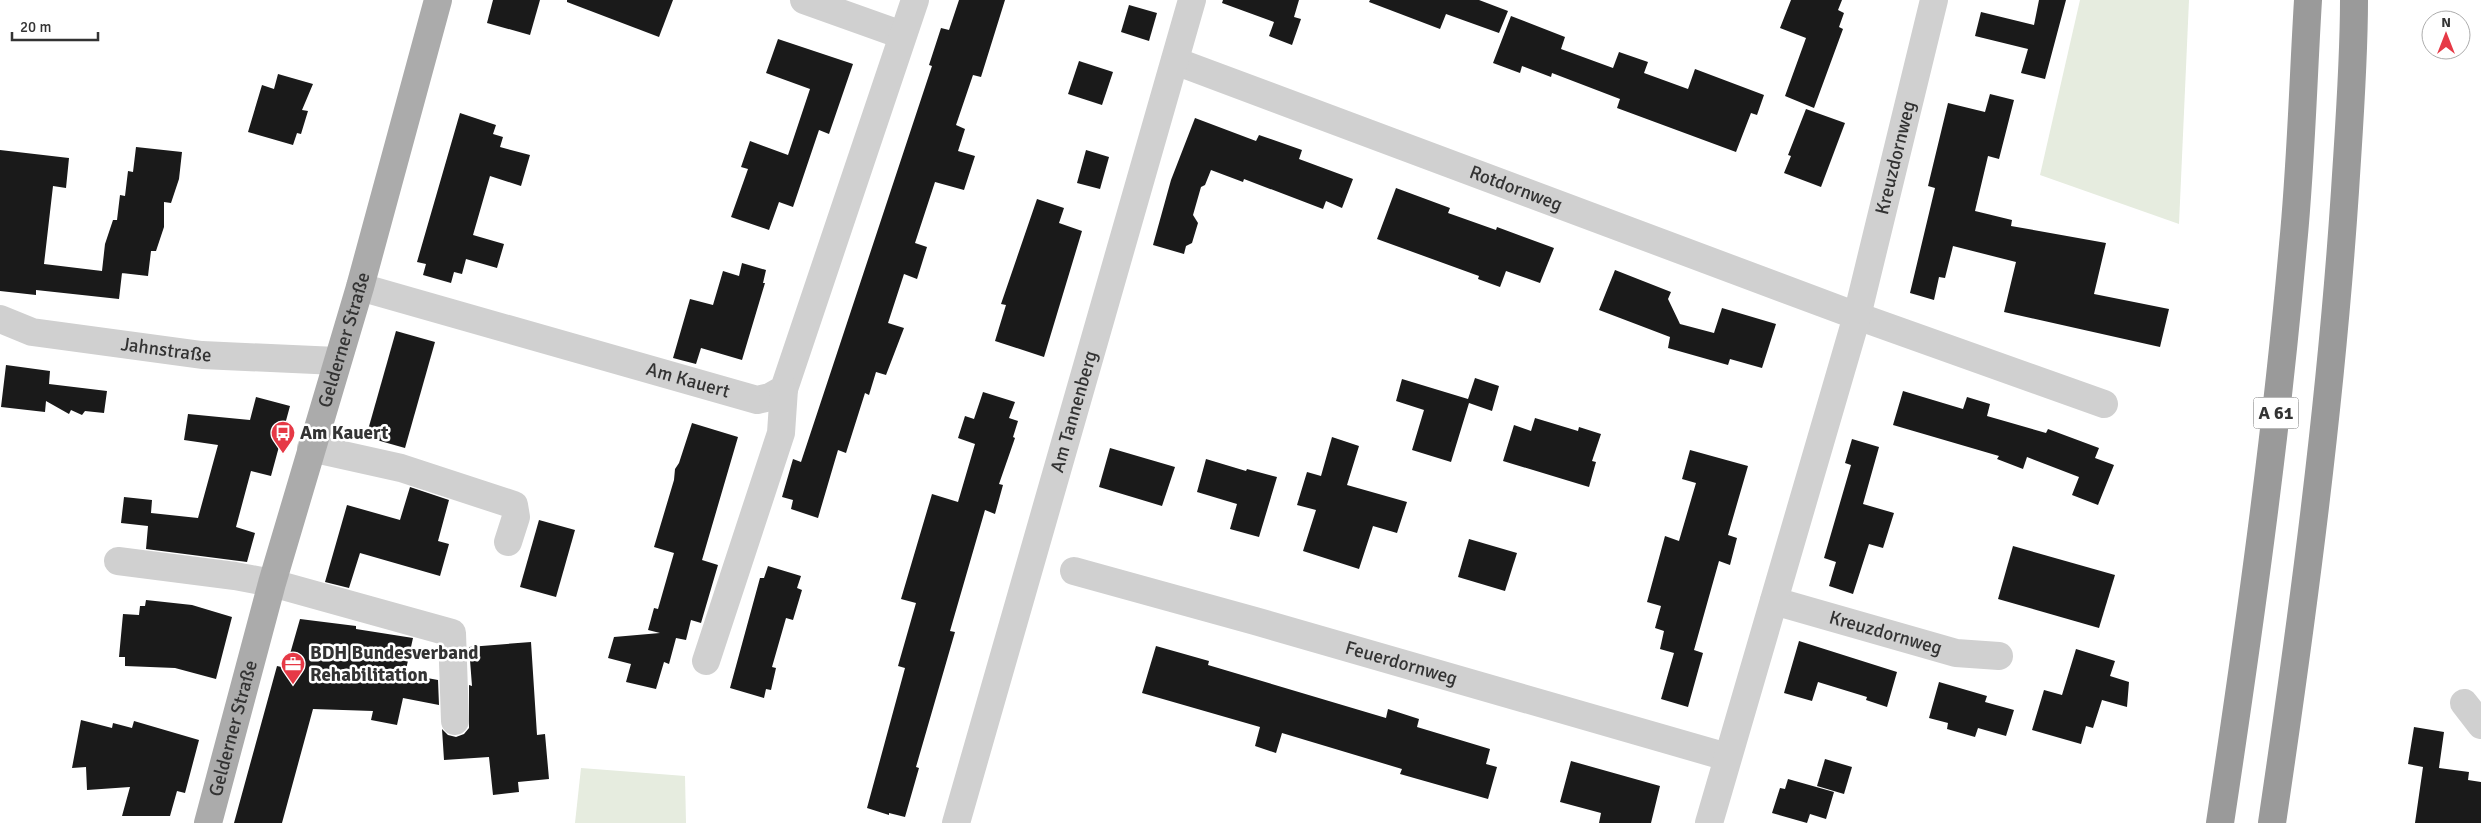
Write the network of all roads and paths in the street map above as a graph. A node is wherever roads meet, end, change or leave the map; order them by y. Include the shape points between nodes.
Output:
1 (438, 0) edge
2 (804, 0) edge
3 (915, 0) edge
4 (1192, 0) edge
5 (1934, 0) edge
6 (2308, 0) edge
7 (2354, 0) edge
8 (902, 35) junction
9 (1175, 61) junction
10 (360, 287) junction
11 (1857, 316) junction
12 (0, 320) edge
13 (337, 361) junction
14 (784, 389) junction
15 (2104, 404) dead end
16 (312, 448) junction
17 (508, 542) dead end
18 (118, 561) dead end
19 (1074, 571) dead end
20 (272, 583) junction
21 (1774, 602) junction
22 (2000, 656) dead end
23 (706, 661) dead end
24 (2464, 703) dead end
25 (455, 722) dead end
26 (2481, 725) edge
27 (1726, 758) junction
28 (208, 823) edge
29 (956, 823) edge
30 (1709, 823) edge
31 (2220, 823) edge
32 (2272, 823) edge

1 - 10 main road, Gelderner Straße
2 - 8 street
3 - 8 street
4 - 9 street, Am Tannenberg
5 - 11 street, Kreuzdornweg
6 - 31 highway, A 61 via 2294,243 2275,421 2245,660
7 - 32 highway, A 61 via 2354,54 2339,286 2314,520
8 - 14 street
9 - 11 street, Rotdornweg
9 - 29 street, Am Tannenberg
10 - 13 main road, Gelderner Straße
10 - 14 street, Am Kauert via 756,400
11 - 15 street
11 - 21 street, Kreuzdornweg
12 - 13 street, Jahnstraße via 32,332 202,355
13 - 16 main road, Gelderner Straße
14 - 23 street via 781,433
16 - 17 street via 402,468 514,505 516,516
16 - 20 main road, Gelderner Straße
18 - 20 street
19 - 27 street, Feuerdornweg
20 - 25 street via 452,633
20 - 28 main road, Gelderner Straße
21 - 22 street, Kreuzdornweg via 1956,653
21 - 27 street, Kreuzdornweg
24 - 26 street
27 - 30 street, Kreuzdornweg

